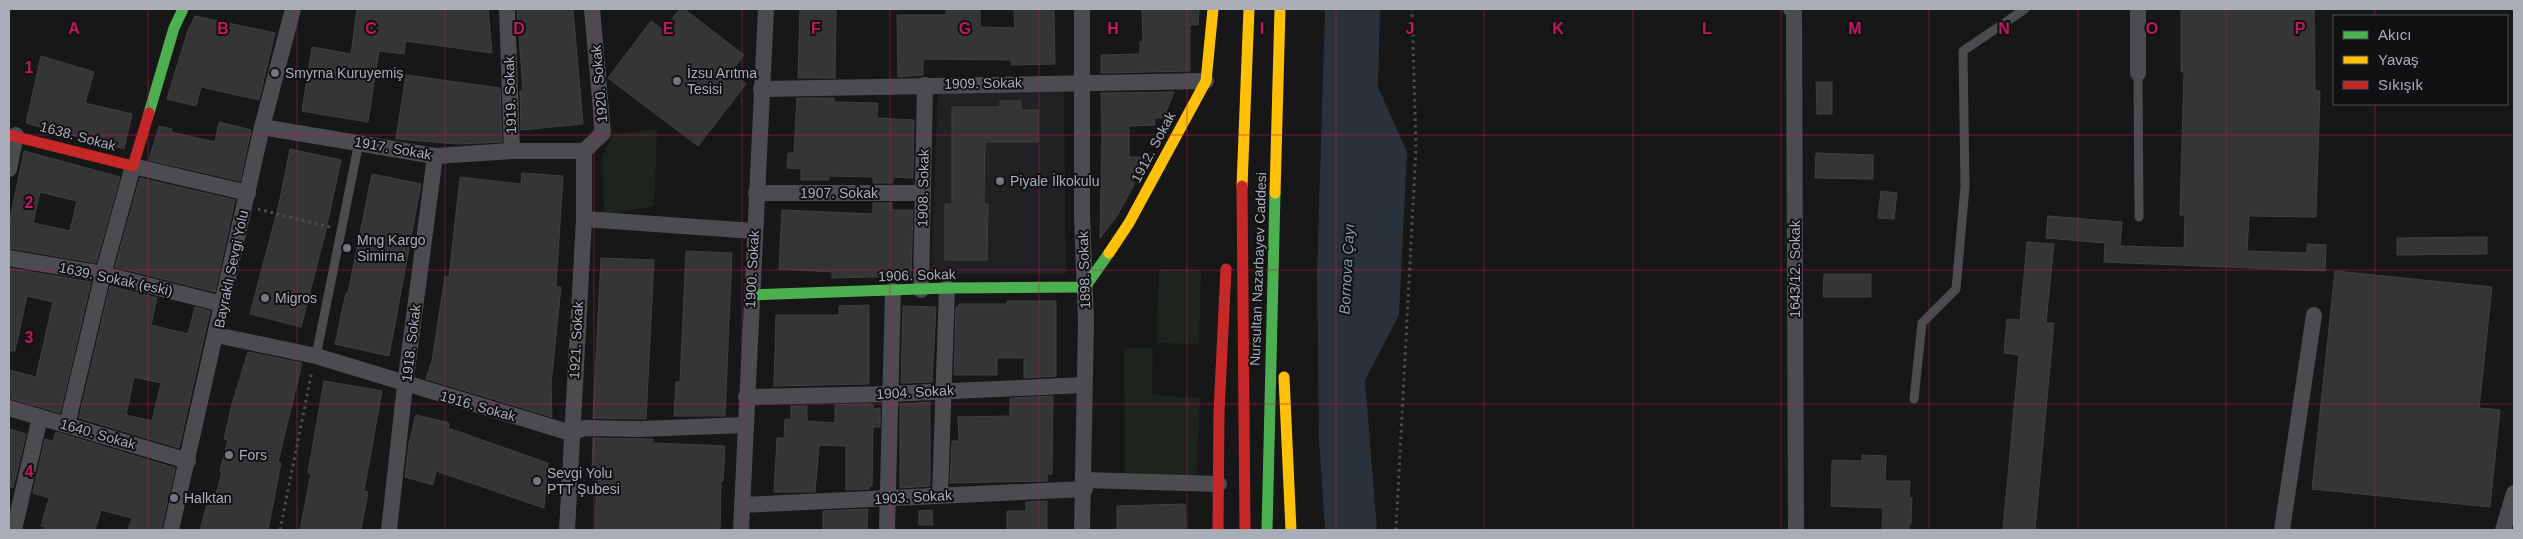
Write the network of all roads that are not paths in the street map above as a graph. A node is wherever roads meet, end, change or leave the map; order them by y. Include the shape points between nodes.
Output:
1 (182, 9) edge
2 (292, 9) edge
3 (507, 9) edge
4 (592, 9) edge
5 (766, 9) edge
6 (1082, 9) edge
7 (1213, 9) edge
8 (1249, 9) edge
9 (1280, 9) edge
10 (2025, 9) edge
11 (2138, 9) edge
12 (1794, 10) edge
13 (2138, 73) joint
14 (1206, 81) junction
15 (1081, 82) junction
16 (925, 85) junction
17 (761, 89) junction
18 (262, 127) junction
19 (12, 135) edge
20 (359, 142) junction
21 (584, 150) junction
22 (512, 151) junction
23 (435, 156) junction
24 (133, 166) junction
25 (9, 169) edge
26 (922, 193) junction
27 (756, 194) junction
28 (246, 200) junction
29 (1241, 213) junction
30 (2139, 217) dead end
31 (584, 219) junction
32 (754, 231) junction
33 (9, 258) edge
34 (104, 274) junction
35 (1085, 286) junction
36 (947, 288) junction
37 (921, 290) junction
38 (893, 291) junction
39 (751, 295) junction
40 (1272, 297) junction
41 (222, 304) junction
42 (2314, 315) dead end
43 (216, 335) junction
44 (316, 356) junction
45 (405, 385) junction
46 (1084, 385) junction
47 (944, 390) junction
48 (890, 394) junction
49 (746, 396) junction
50 (1914, 399) dead end
51 (9, 408) edge
52 (40, 418) junction
53 (67, 425) junction
54 (744, 425) junction
55 (571, 433) junction
56 (188, 461) junction
57 (1085, 484) junction
58 (1219, 484) junction
59 (2514, 493) edge
60 (940, 495) junction
61 (888, 498) junction
62 (742, 505) junction
63 (14, 530) edge
64 (171, 530) edge
65 (389, 530) edge
66 (567, 530) edge
67 (741, 530) edge
68 (887, 530) edge
69 (1082, 530) edge
70 (1218, 530) edge
71 (1245, 530) edge
72 (1267, 530) edge
73 (1291, 530) edge
74 (1796, 530) edge
75 (2282, 530) edge
76 (2503, 530) edge

1 - 24 main road
2 - 18 street, Bayraklı Sevgi Yolu
3 - 22 street, 1919. Sokak
4 - 21 street, 1920. Sokak via 603,133
5 - 17 street, 1900. Sokak
6 - 15 street, 1898. Sokak
7 - 14 main road, 1912. Sokak
8 - 29 main road, Nursultan Nazarbayev Caddesi
9 - 40 main road, Nursultan Nazarbayev Caddesi
10 - 50 lane via 1963,51 1966,187 1956,289 1922,323
11 - 13 street
12 - 74 street, 1643/12. Sokak
13 - 30 lane
14 - 15 street, 1909. Sokak
14 - 35 main road, 1912. Sokak via 1129,223
15 - 16 street, 1909. Sokak
15 - 35 street, 1898. Sokak
16 - 17 street, 1909. Sokak
16 - 26 street, 1908. Sokak
17 - 27 street, 1900. Sokak
18 - 20 street, 1917. Sokak
18 - 28 street, Bayraklı Sevgi Yolu
19 - 24 main road, 1638. Sokak
19 - 25 street
20 - 23 street, 1917. Sokak
20 - 44 lane
21 - 22 street, 1917. Sokak
21 - 31 street, 1921. Sokak
22 - 23 street, 1917. Sokak
23 - 45 street, 1918. Sokak
24 - 28 street
24 - 34 street
26 - 27 street, 1907. Sokak
26 - 37 street, 1908. Sokak
27 - 32 street, 1900. Sokak
28 - 41 street, Bayraklı Sevgi Yolu
29 - 58 main road via 1230,250 1221,346
29 - 71 main road, Nursultan Nazarbayev Caddesi
31 - 32 street
31 - 55 street, 1921. Sokak
32 - 39 street, 1900. Sokak
33 - 34 street, 1639. Sokak (eski)
34 - 41 street, 1639. Sokak (eski)
34 - 53 street
35 - 36 main road, 1906. Sokak
35 - 46 street, 1898. Sokak
36 - 37 main road, 1906. Sokak
36 - 47 street
37 - 38 main road, 1906. Sokak
38 - 39 main road, 1906. Sokak
38 - 48 street
39 - 49 street, 1900. Sokak
40 - 72 main road, Nursultan Nazarbayev Caddesi
40 - 73 main road via 1288,418
41 - 43 street, Bayraklı Sevgi Yolu
42 - 75 street
43 - 44 street, 1916. Sokak
43 - 56 street, Bayraklı Sevgi Yolu
44 - 45 street, 1916. Sokak
45 - 55 street, 1916. Sokak
45 - 65 street, 1918. Sokak
46 - 47 street, 1904. Sokak
46 - 57 street, 1898. Sokak
47 - 48 street, 1904. Sokak
47 - 60 street
48 - 49 street, 1904. Sokak
48 - 61 street
49 - 54 street, 1900. Sokak
51 - 52 street, 1640. Sokak
52 - 53 street, 1640. Sokak
52 - 63 street
53 - 56 street, 1640. Sokak
54 - 55 street, 1916. Sokak via 585,428
54 - 62 street, 1900. Sokak
55 - 66 street, 1921. Sokak
56 - 64 street, Bayraklı Sevgi Yolu
57 - 58 street, 1903. Sokak
57 - 60 street, 1903. Sokak
57 - 69 street, 1898. Sokak
58 - 70 main road
59 - 76 street
60 - 61 street, 1903. Sokak
61 - 62 street, 1903. Sokak
61 - 68 street
62 - 67 street, 1900. Sokak

